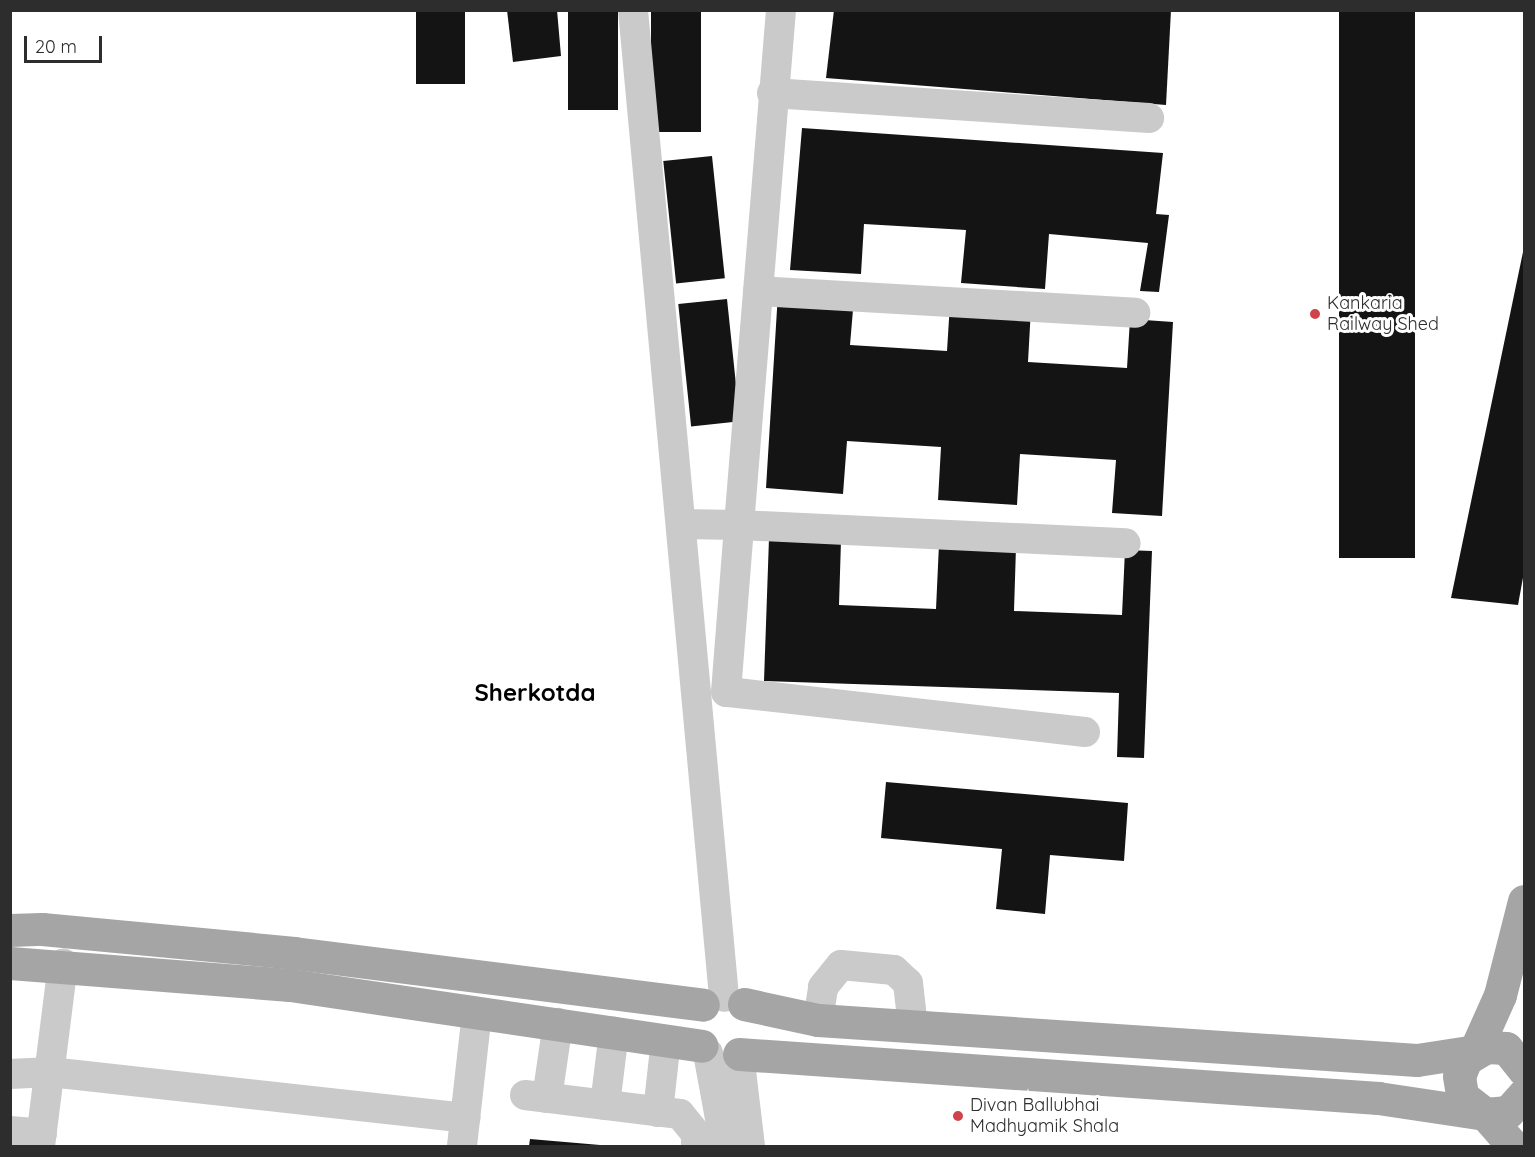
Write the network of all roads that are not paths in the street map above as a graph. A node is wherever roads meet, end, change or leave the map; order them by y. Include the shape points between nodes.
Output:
1 (633, 10) edge
2 (781, 10) edge
3 (772, 93) junction
4 (1149, 118) dead end
5 (758, 291) junction
6 (1135, 313) dead end
7 (681, 524) junction
8 (739, 525) junction
9 (1126, 543) dead end
10 (1085, 732) dead end
11 (1524, 901) edge
12 (10, 930) edge
13 (103, 935) junction
14 (10, 963) edge
15 (63, 963) junction
16 (99, 967) junction
17 (724, 1002) junction
18 (477, 1012) junction
19 (818, 1020) junction
20 (558, 1023) junction
21 (913, 1027) junction
22 (1524, 1029) edge
23 (614, 1032) junction
24 (666, 1040) junction
25 (716, 1051) junction
26 (1475, 1051) junction
27 (50, 1071) junction
28 (10, 1074) edge
29 (1524, 1076) edge
30 (605, 1105) junction
31 (658, 1112) junction
32 (1485, 1114) junction
33 (10, 1131) edge
34 (463, 1132) edge
35 (41, 1140) edge
36 (696, 1146) edge
37 (725, 1146) edge
38 (750, 1146) edge
39 (1513, 1146) edge

1 - 7 street
2 - 3 street
3 - 4 street
3 - 5 street
5 - 6 street
5 - 8 street
7 - 8 street
7 - 17 street
8 - 9 street
8 - 10 street via 726,692
11 - 26 main road via 1500,995
12 - 13 main road
13 - 16 main road
13 - 17 main road
14 - 15 main road
15 - 16 main road
15 - 27 street
16 - 18 main road via 290,986
17 - 19 main road
17 - 25 main road via 694,1028
17 - 25 main road via 754,1030
18 - 20 main road
18 - 34 street
19 - 21 main road
19 - 21 street via 823,987 841,965 894,970 908,983
20 - 23 main road
20 - 30 street via 536,1096
21 - 26 main road via 1374,1060 1417,1060
22 - 29 main road
23 - 24 main road
23 - 30 street
24 - 25 main road
24 - 31 street
25 - 32 main road via 1378,1098
25 - 37 street
25 - 38 street
26 - 29 main road via 1506,1048
26 - 32 main road via 1462,1065 1459,1089 1468,1106
27 - 28 street
27 - 34 street
27 - 35 street
29 - 32 main road via 1508,1112
30 - 31 street
31 - 36 street via 680,1114 690,1122
32 - 39 main road
33 - 35 street

